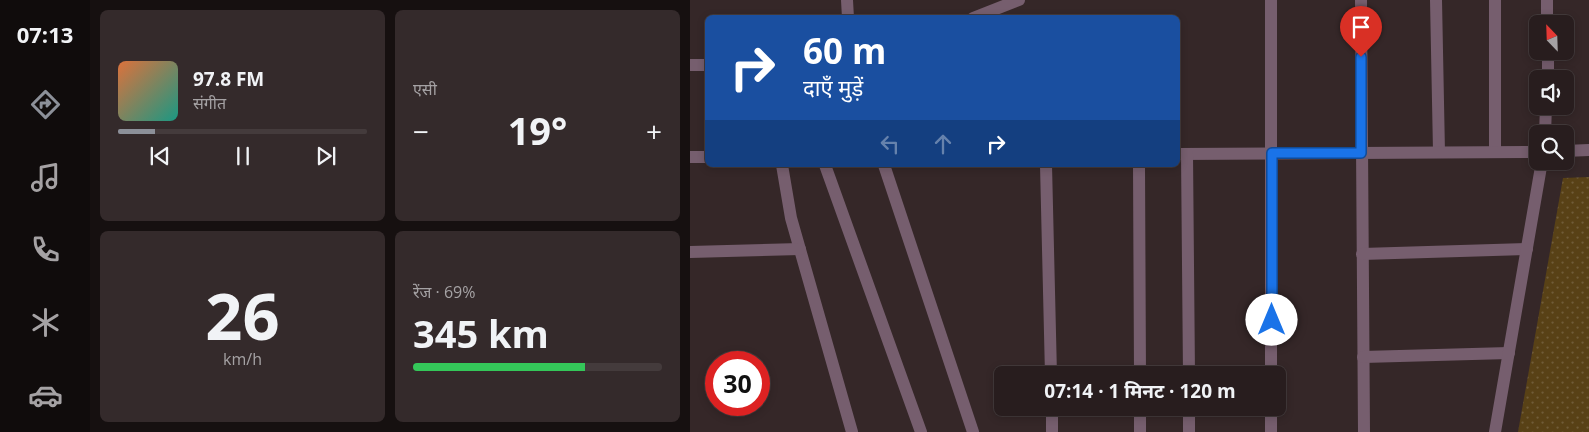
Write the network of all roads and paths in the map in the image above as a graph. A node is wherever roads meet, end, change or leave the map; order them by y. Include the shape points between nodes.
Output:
1 (847, 0) edge
2 (1019, 0) edge
3 (1271, 0) edge
4 (1361, 0) edge
5 (1436, 0) edge
6 (1495, 0) edge
7 (1547, 0) edge
8 (848, 15) edge
9 (982, 15) edge
10 (1548, 15) edge
11 (690, 65) edge
12 (705, 65) edge
13 (1589, 150) edge
14 (1574, 151) edge
15 (1439, 152) junction
16 (1495, 152) junction
17 (1529, 152) edge
18 (1272, 153) junction
19 (1361, 153) junction
20 (1182, 154) edge
21 (690, 157) edge
22 (705, 157) edge
23 (782, 167) edge
24 (826, 167) edge
25 (885, 167) edge
26 (1046, 167) edge
27 (1139, 167) edge
28 (1540, 170) edge
29 (800, 249) junction
30 (1527, 249) junction
31 (690, 252) edge
32 (1362, 254) junction
33 (1509, 353) junction
34 (1363, 357) junction
35 (1051, 366) edge
36 (1140, 366) edge
37 (1189, 366) edge
38 (1271, 366) edge
39 (1052, 416) edge
40 (1140, 416) edge
41 (1189, 416) edge
42 (1271, 416) edge
43 (1052, 431) edge
44 (852, 432) edge
45 (921, 432) edge
46 (973, 432) edge
47 (1140, 432) edge
48 (1190, 432) edge
49 (1271, 432) edge
50 (1364, 432) edge
51 (1495, 432) edge

1 - 8 street
2 - 9 street
3 - 18 street
4 - 19 street
5 - 15 street
6 - 16 street
7 - 10 street
11 - 12 street
13 - 14 street
15 - 16 street
15 - 19 street
16 - 17 street
18 - 19 street
18 - 20 street
18 - 38 street
19 - 32 street
20 - 37 street
21 - 22 street
23 - 29 street
24 - 45 street
25 - 46 street
26 - 35 street
27 - 36 street
28 - 30 street
29 - 31 street
29 - 44 street
30 - 32 street
30 - 33 street
32 - 34 street
33 - 34 street
33 - 51 street
34 - 50 street
39 - 43 street
40 - 47 street
41 - 48 street
42 - 49 street

